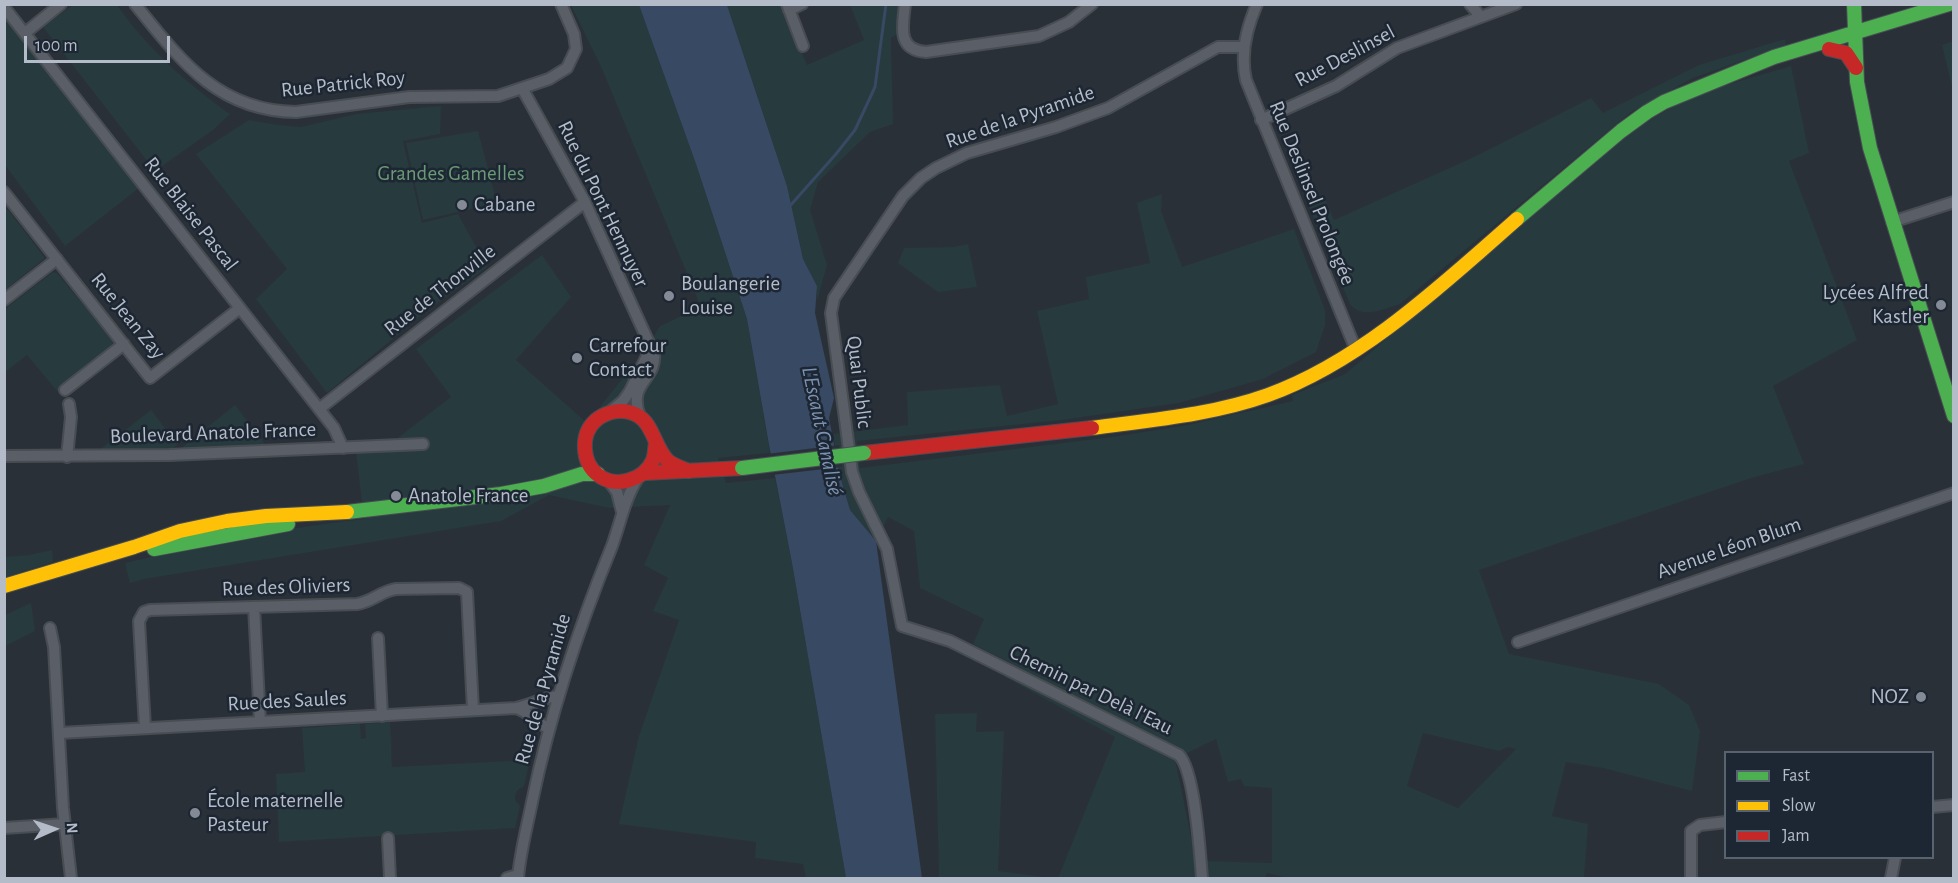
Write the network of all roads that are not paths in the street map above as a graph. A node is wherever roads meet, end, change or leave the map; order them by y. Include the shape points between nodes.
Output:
1 (61, 4) edge
2 (135, 4) edge
3 (561, 4) edge
4 (802, 4) edge
5 (905, 4) edge
6 (1092, 4) edge
7 (1257, 4) edge
8 (1470, 4) edge
9 (1516, 4) edge
10 (1854, 4) edge
11 (1949, 4) edge
12 (4, 7) edge
13 (788, 7) edge
14 (1953, 11) edge
15 (1481, 17) junction
16 (25, 33) junction
17 (1854, 37) junction
18 (803, 46) dead end
19 (1244, 47) junction
20 (1828, 49) junction
21 (1856, 68) junction
22 (1713, 81) junction
23 (522, 88) junction
24 (1261, 120) junction
25 (4, 192) edge
26 (585, 202) junction
27 (1953, 202) edge
28 (1892, 222) junction
29 (57, 259) junction
30 (4, 300) edge
31 (240, 308) junction
32 (831, 317) joint
33 (646, 338) junction
34 (124, 344) junction
35 (1354, 346) junction
36 (65, 390) dead end
37 (69, 404) dead end
38 (319, 409) junction
39 (607, 413) junction
40 (640, 416) junction
41 (1953, 416) edge
42 (656, 442) junction
43 (423, 444) dead end
44 (343, 448) junction
45 (585, 449) junction
46 (4, 456) edge
47 (67, 457) junction
48 (689, 471) junction
49 (641, 476) junction
50 (603, 477) junction
51 (558, 481) junction
52 (1953, 493) edge
53 (332, 514) junction
54 (622, 515) junction
55 (4, 586) edge
56 (4, 597) edge
57 (254, 607) junction
58 (902, 626) joint
59 (50, 628) dead end
60 (378, 638) dead end
61 (1518, 642) dead end
62 (559, 696) junction
63 (516, 708) junction
64 (473, 711) junction
65 (382, 716) junction
66 (260, 722) junction
67 (145, 728) junction
68 (549, 728) junction
69 (59, 733) junction
70 (1953, 805) edge
71 (1934, 807) edge
72 (1724, 822) edge
73 (65, 824) junction
74 (4, 828) edge
75 (388, 838) dead end
76 (1895, 859) edge
77 (518, 877) edge
78 (71, 879) edge
79 (390, 879) edge
80 (507, 879) edge
81 (1202, 879) edge
82 (1691, 879) edge
83 (1891, 879) edge

1 - 16 street
2 - 23 street, Rue Patrick Roy via 196,74 227,96 262,110 296,112 409,97 493,96
3 - 23 street, Rue Patrick Roy via 575,39 573,59 559,75
4 - 13 street
5 - 6 street via 904,40 914,50 926,52 1040,36 1070,22
7 - 19 street
8 - 15 street
9 - 15 street, Rue Deslinsel
10 - 17 main road
11 - 17 main road
12 - 16 street, Rue Blaise Pascal
13 - 18 street
14 - 17 main road
15 - 24 street, Rue Deslinsel via 1397,48 1329,90
16 - 31 street, Rue Blaise Pascal
17 - 20 main road
17 - 21 main road
17 - 22 main road via 1759,62
19 - 24 street, Rue Deslinsel Prolongée via 1246,80
19 - 32 street, Rue de la Pyramide via 1218,47 1108,108 967,153 936,168 915,183 892,212 834,298
20 - 21 main road via 1846,53
20 - 22 main road
21 - 28 main road via 1870,148
22 - 35 main road via 1665,102 1625,128 1408,311
23 - 26 street, Rue du Pont Hennuyer
24 - 35 street, Rue Deslinsel Prolongée
25 - 29 street, Rue Jean Zay
26 - 33 street, Rue du Pont Hennuyer
26 - 38 street, Rue de Thonville
27 - 28 street
28 - 41 main road
29 - 30 street
29 - 34 street, Rue Jean Zay
31 - 34 street, Rue Jean Zay via 150,378
31 - 38 street, Rue Blaise Pascal
32 - 58 street, Quai Public via 852,472 887,549
33 - 39 street via 647,356 630,391
33 - 40 street, Rue du Pont Hennuyer via 655,362 638,390 636,405
34 - 36 street
35 - 48 main road, bridge via 1320,371 1257,399 1219,410 742,468
37 - 47 street
38 - 44 street, Rue Blaise Pascal
39 - 40 main road via 626,411
39 - 45 main road via 592,425
40 - 42 main road via 652,429
42 - 48 main road via 668,460
42 - 49 main road via 654,459
43 - 44 street, Boulevard Anatole France
44 - 47 street, Boulevard Anatole France
45 - 50 main road via 589,463
45 - 51 main road via 577,465
46 - 47 street, Boulevard Anatole France
48 - 49 main road
49 - 50 main road via 621,483
49 - 54 street, Rue de la Pyramide via 630,491
50 - 51 main road via 582,474
50 - 54 street via 619,496
51 - 53 main road via 501,494
52 - 61 street, Avenue Léon Blum
53 - 55 main road via 248,518 187,529
53 - 56 main road via 104,561
54 - 62 street, Rue de la Pyramide
57 - 64 street, Rue des Oliviers via 362,604 396,589 465,590
57 - 66 street
57 - 67 street, Rue des Oliviers via 144,612 139,621
58 - 81 street, Chemin par Delà l'Eau via 950,641 1179,755 1185,764 1197,819
59 - 69 street
60 - 65 street
62 - 63 street, Rue des Saules
62 - 68 street, Rue de la Pyramide
63 - 64 street, Rue des Saules
63 - 68 street
64 - 65 street, Rue des Saules
65 - 66 street, Rue des Saules
66 - 67 street, Rue des Saules
67 - 69 street, Rue des Saules
68 - 77 street, Rue de la Pyramide
69 - 73 street
70 - 71 street
72 - 82 street via 1696,826 1691,831
73 - 74 street
73 - 78 street
75 - 79 street
76 - 83 street
77 - 80 street

